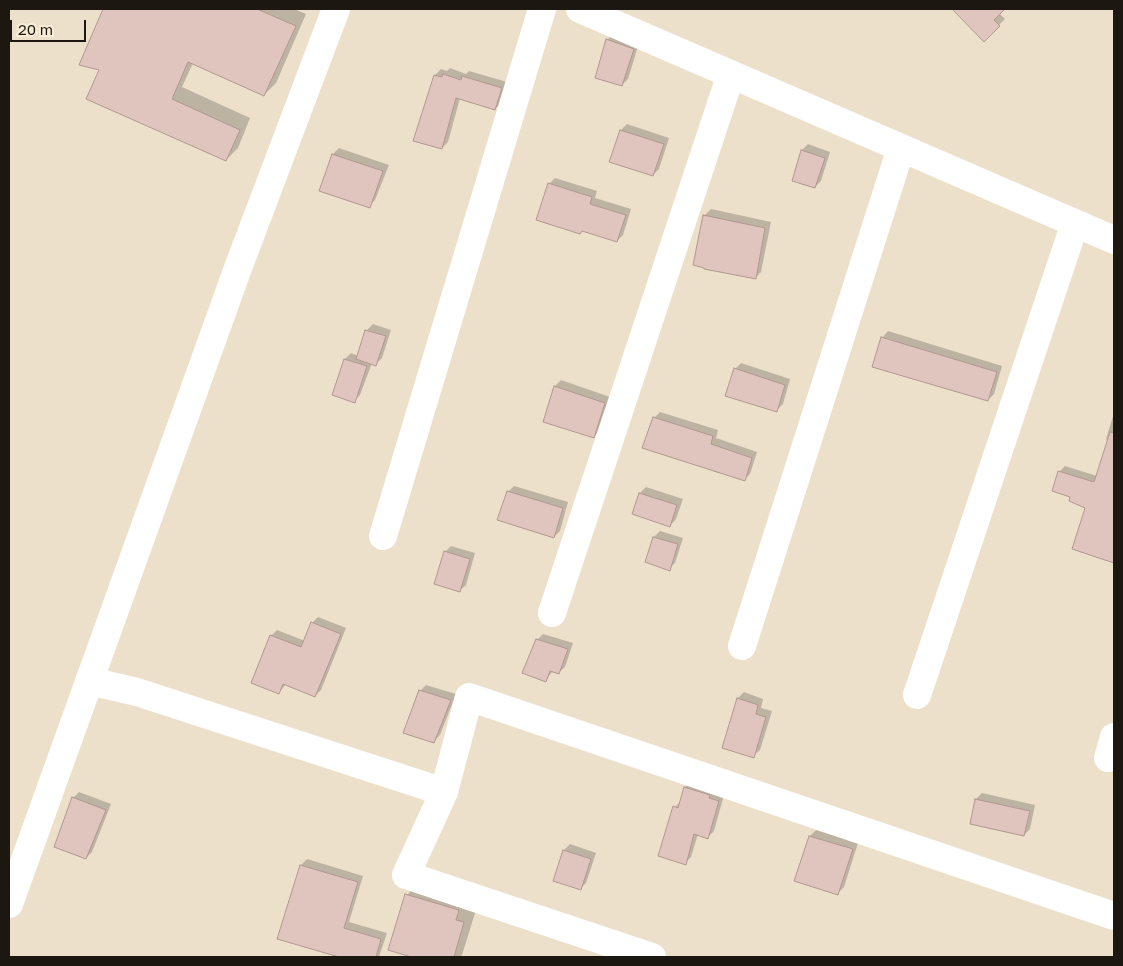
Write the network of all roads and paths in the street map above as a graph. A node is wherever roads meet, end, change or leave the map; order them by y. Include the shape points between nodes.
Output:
1 (336, 9) edge
2 (542, 9) edge
3 (580, 9) edge
4 (731, 74) junction
5 (901, 148) junction
6 (1075, 223) junction
7 (1114, 240) edge
8 (383, 536) dead end
9 (552, 613) dead end
10 (742, 646) dead end
11 (89, 681) junction
12 (917, 695) dead end
13 (444, 792) junction
14 (9, 904) edge
15 (1114, 916) edge
16 (652, 957) edge

1 - 11 street via 238,268
2 - 8 street
3 - 4 street
4 - 5 street
4 - 9 street
5 - 6 street
5 - 10 street
6 - 7 street
6 - 12 street
11 - 13 street via 137,692
11 - 14 street
13 - 15 street via 468,697
13 - 16 street via 406,875

